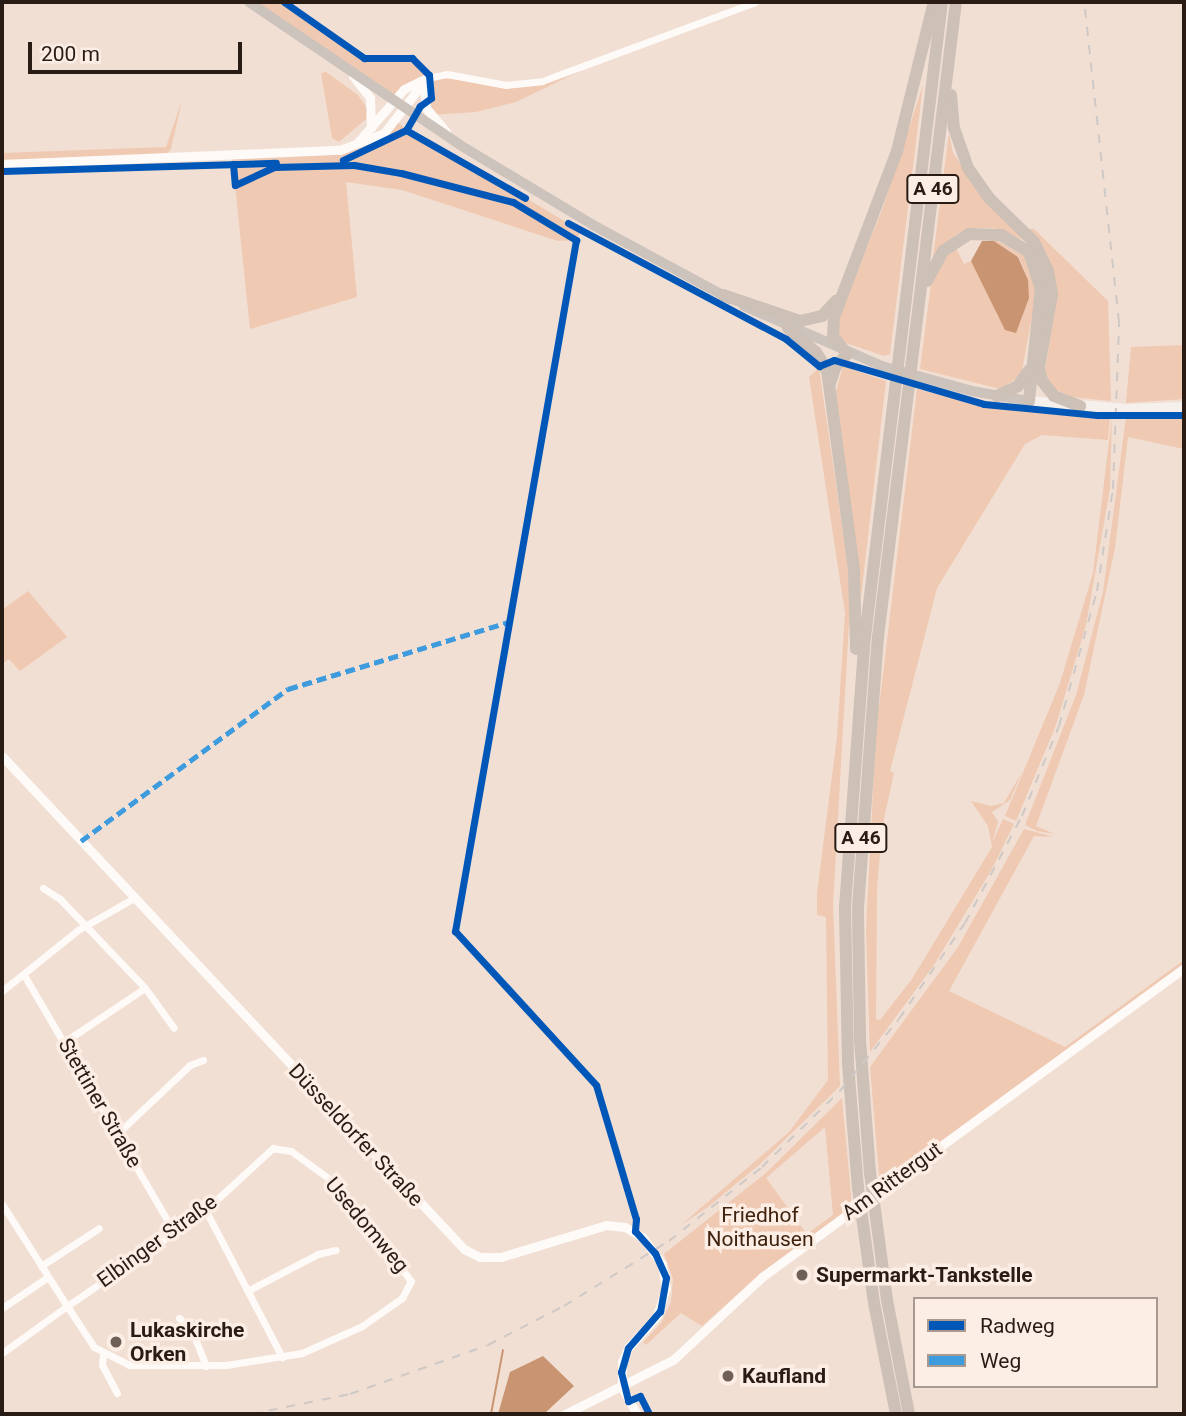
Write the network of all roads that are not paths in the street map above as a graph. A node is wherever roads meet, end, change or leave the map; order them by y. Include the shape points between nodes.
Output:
1 (249, 2) edge
2 (755, 2) edge
3 (934, 2) edge
4 (942, 2) edge
5 (956, 2) edge
6 (951, 39) junction
7 (349, 72) junction
8 (427, 78) junction
9 (394, 102) junction
10 (404, 109) junction
11 (368, 135) junction
12 (460, 145) junction
13 (347, 149) junction
14 (2, 164) edge
15 (845, 285) junction
16 (723, 295) junction
17 (788, 328) junction
18 (915, 340) junction
19 (847, 354) junction
20 (1034, 368) junction
21 (830, 389) junction
22 (997, 396) junction
23 (1029, 401) junction
24 (1080, 406) junction
25 (1184, 407) edge
26 (855, 731) junction
27 (2, 756) edge
28 (43, 888) dead end
29 (134, 898) junction
30 (86, 926) junction
31 (1184, 968) edge
32 (24, 975) junction
33 (145, 988) junction
34 (2, 990) edge
35 (174, 1028) dead end
36 (64, 1042) junction
37 (203, 1060) dead end
38 (118, 1133) junction
39 (277, 1147) joint
40 (2, 1204) edge
41 (206, 1211) junction
42 (99, 1228) dead end
43 (174, 1232) junction
44 (337, 1250) dead end
45 (41, 1266) junction
46 (48, 1277) junction
47 (249, 1290) junction
48 (67, 1306) junction
49 (2, 1308) edge
50 (179, 1318) dead end
51 (2, 1353) edge
52 (103, 1355) junction
53 (282, 1357) junction
54 (206, 1366) junction
55 (622, 1388) junction
56 (117, 1393) dead end
57 (565, 1414) edge
58 (637, 1414) edge
59 (896, 1414) edge
60 (909, 1414) edge

1 - 7 main road
2 - 8 street via 542,81 506,85 447,74
3 - 15 highway via 909,114
4 - 26 highway, A 46
5 - 6 highway, A 46
6 - 18 highway, A 46
6 - 20 highway via 951,111 961,152 985,193 1034,242 1048,271 1051,303
7 - 9 main road
7 - 11 street via 372,102 374,120
8 - 9 street via 409,85
8 - 10 street
8 - 12 street via 422,92 426,108
9 - 10 main road
9 - 11 street
10 - 12 main road
10 - 13 street via 379,136
11 - 13 street
12 - 16 main road via 593,225
13 - 14 street via 233,160
15 - 16 highway via 826,313 805,321
15 - 19 highway via 832,331
16 - 17 main road
17 - 19 main road
17 - 21 highway via 820,356
18 - 20 highway via 928,279 939,256 962,237 998,233 1023,246 1040,275
18 - 60 highway, A 46 via 864,788 858,908 860,1039 870,1173
19 - 21 highway via 835,368
19 - 22 main road
20 - 22 highway via 1018,386
20 - 23 highway
20 - 24 highway via 1048,392
21 - 26 highway via 855,572
22 - 23 main road
23 - 24 main road
24 - 25 main road
26 - 59 highway, A 46 via 845,907 850,1104 863,1225
27 - 29 street, Düsseldorfer Straße
28 - 30 street
29 - 30 street
29 - 55 street, Düsseldorfer Straße via 466,1251 501,1257 606,1225 625,1227 643,1238 662,1264 666,1291 657,1316 625,1353
30 - 32 street
30 - 33 street
31 - 55 street, Am Rittergut via 761,1276 673,1360
32 - 34 street
32 - 36 street, Stettiner Straße
33 - 35 street
33 - 36 street
36 - 38 street, Stettiner Straße
37 - 38 street via 190,1065
38 - 43 street, Stettiner Straße
39 - 41 street, Elbinger Straße via 261,1155
39 - 53 street, Usedomweg via 291,1151 335,1182 408,1271 410,1288 345,1336
40 - 45 street
41 - 43 street, Elbinger Straße
41 - 47 street
42 - 45 street
43 - 48 street, Elbinger Straße
44 - 47 street via 318,1254
45 - 46 street
46 - 48 street
46 - 49 street
47 - 53 street
48 - 51 street, Elbinger Straße
48 - 52 street
50 - 54 street via 191,1328
52 - 54 street via 141,1367
52 - 56 street via 102,1365
53 - 54 street
55 - 57 street, Am Rittergut
55 - 58 street

